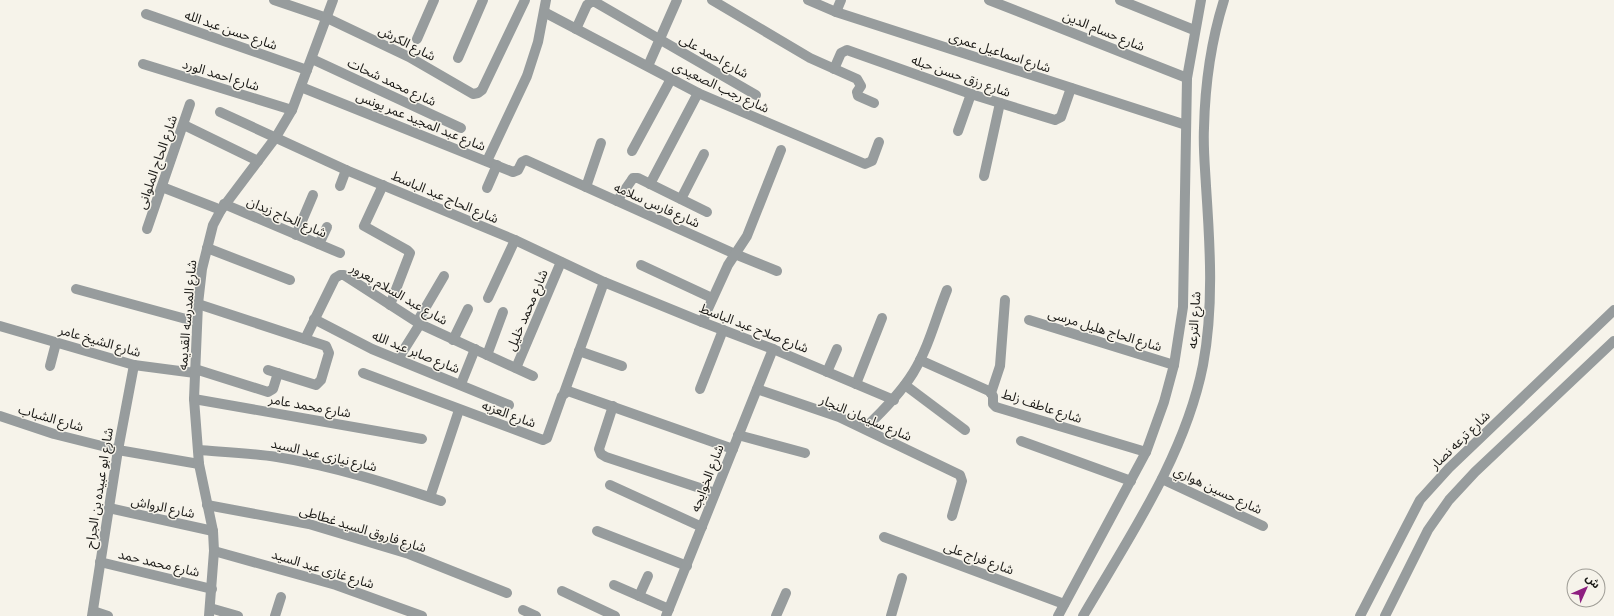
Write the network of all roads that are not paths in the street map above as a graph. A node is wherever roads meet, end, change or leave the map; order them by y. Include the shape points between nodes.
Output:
1 (274, 0) edge
2 (333, 0) edge
3 (434, 0) edge
4 (483, 0) edge
5 (524, 0) edge
6 (546, 0) edge
7 (677, 0) edge
8 (712, 0) edge
9 (808, 0) edge
10 (841, 0) edge
11 (988, 0) edge
12 (1120, 0) edge
13 (1201, 0) edge
14 (1224, 0) edge
15 (544, 12) junction
16 (836, 12) junction
17 (146, 14) dead end
18 (327, 18) junction
19 (576, 29) junction
20 (1194, 30) junction
21 (417, 39) dead end
22 (659, 41) junction
23 (458, 58) dead end
24 (312, 59) junction
25 (143, 64) dead end
26 (648, 66) junction
27 (834, 69) junction
28 (307, 70) junction
29 (1187, 78) junction
30 (671, 79) junction
31 (301, 87) junction
32 (1070, 88) junction
33 (698, 93) junction
34 (971, 94) junction
35 (756, 95) dead end
36 (874, 103) dead end
37 (1000, 103) junction
38 (190, 104) dead end
39 (292, 110) junction
40 (220, 112) dead end
41 (184, 125) junction
42 (1186, 126) junction
43 (461, 128) dead end
44 (958, 131) dead end
45 (276, 137) junction
46 (879, 142) dead end
47 (600, 143) dead end
48 (782, 150) dead end
49 (632, 151) dead end
50 (704, 154) dead end
51 (526, 160) joint
52 (258, 161) junction
53 (487, 161) junction
54 (497, 165) junction
55 (346, 170) junction
56 (984, 176) dead end
57 (650, 184) junction
58 (383, 185) junction
59 (340, 186) dead end
60 (162, 187) junction
61 (586, 187) junction
62 (487, 188) dead end
63 (313, 195) dead end
64 (681, 199) junction
65 (618, 201) junction
66 (222, 207) junction
67 (707, 212) dead end
68 (327, 227) dead end
69 (147, 229) dead end
70 (296, 235) junction
71 (515, 240) junction
72 (319, 244) junction
73 (207, 248) junction
74 (340, 253) dead end
75 (735, 254) junction
76 (561, 262) junction
77 (641, 265) dead end
78 (778, 271) dead end
79 (444, 276) dead end
80 (290, 280) dead end
81 (604, 282) junction
82 (76, 289) dead end
83 (947, 290) dead end
84 (488, 298) dead end
85 (712, 298) junction
86 (1005, 300) dead end
87 (198, 304) junction
88 (390, 305) junction
89 (468, 309) dead end
90 (503, 312) dead end
91 (1612, 316) edge
92 (882, 318) dead end
93 (314, 319) junction
94 (1029, 320) dead end
95 (197, 322) junction
96 (702, 322) junction
97 (419, 323) junction
98 (0, 326) edge
99 (723, 330) junction
100 (305, 339) junction
101 (453, 340) junction
102 (1614, 341) edge
103 (56, 342) junction
104 (475, 349) junction
105 (773, 349) junction
106 (837, 349) dead end
107 (579, 351) junction
108 (487, 355) junction
109 (398, 359) junction
110 (920, 360) junction
111 (134, 365) junction
112 (1174, 365) junction
113 (50, 366) dead end
114 (622, 366) dead end
115 (516, 368) junction
116 (268, 370) dead end
117 (195, 371) junction
118 (827, 372) junction
119 (278, 373) junction
120 (363, 373) dead end
121 (534, 376) dead end
122 (461, 384) junction
123 (856, 384) junction
124 (905, 385) junction
125 (700, 389) dead end
126 (757, 389) junction
127 (564, 393) junction
128 (991, 393) junction
129 (194, 399) junction
130 (894, 400) junction
131 (509, 405) dead end
132 (613, 406) junction
133 (459, 410) junction
134 (0, 416) edge
135 (865, 428) junction
136 (965, 430) dead end
137 (738, 435) junction
138 (422, 439) dead end
139 (1021, 440) dead end
140 (733, 449) junction
141 (118, 450) junction
142 (198, 450) junction
143 (1146, 452) junction
144 (805, 453) dead end
145 (198, 464) junction
146 (1162, 479) junction
147 (1131, 481) junction
148 (610, 485) dead end
149 (715, 494) junction
150 (430, 497) junction
151 (441, 501) dead end
152 (207, 505) junction
153 (109, 508) junction
154 (952, 516) dead end
155 (1263, 526) dead end
156 (702, 527) junction
157 (213, 531) junction
158 (597, 531) dead end
159 (884, 537) dead end
160 (214, 551) junction
161 (100, 562) junction
162 (687, 566) junction
163 (648, 576) dead end
164 (902, 578) dead end
165 (614, 585) dead end
166 (212, 589) junction
167 (562, 591) dead end
168 (507, 593) dead end
169 (786, 593) dead end
170 (639, 596) junction
171 (281, 597) dead end
172 (1064, 604) junction
173 (522, 610) dead end
174 (210, 612) edge
175 (92, 614) edge
176 (667, 614) edge
177 (1088, 615) edge
178 (108, 616) edge
179 (238, 616) edge
180 (275, 616) edge
181 (422, 616) edge
182 (536, 616) edge
183 (615, 616) edge
184 (776, 616) edge
185 (891, 616) edge
186 (1058, 616) edge
187 (1360, 616) edge
188 (1385, 616) edge

1 - 18 street, شارع الكرش
2 - 18 street, شارع المدرسه القديمه
3 - 21 street
4 - 23 street
5 - 18 street, شارع الكرش via 482,90 473,94 409,57
6 - 15 street
7 - 22 street
8 - 27 street via 778,41
9 - 16 street, شارع اسماعيل عمرى
10 - 16 street
11 - 29 street, شارع حسام الدين
12 - 20 street
13 - 20 street, شارع الترعه
14 - 146 street, شارع الترعه via 1211,53 1206,91 1204,130 1210,251 1209,307 1203,364 1191,408
15 - 19 street, شارع رجب الصعيدى
15 - 53 street via 527,76
16 - 32 street, شارع اسماعيل عمرى
17 - 28 street, شارع حسن عبد الله
18 - 24 street, شارع المدرسه القديمه
19 - 22 street, شارع احمد على via 587,5 595,2
19 - 26 street, شارع رجب الصعيدى
20 - 29 street, شارع الترعه
22 - 26 street
22 - 35 street, شارع احمد على
24 - 28 street, شارع المدرسه القديمه
24 - 43 street, شارع محمد شحات
25 - 39 street, شارع احمد الورد
26 - 30 street, شارع رجب الصعيدى
27 - 34 street, شارع رزق حسن حبله via 842,53 847,50
27 - 36 street via 856,79 860,86 858,96
28 - 31 street, شارع المدرسه القديمه
29 - 42 street, شارع الترعه
30 - 33 street, شارع رجب الصعيدى
30 - 49 street
31 - 39 street, شارع المدرسه القديمه
31 - 53 street, شارع عبد المجيد عمر يونس
32 - 37 street, شارع رزق حسن حبله via 1061,117 1055,120
32 - 42 street, شارع اسماعيل عمرى
33 - 46 street, شارع رجب الصعيدى via 865,164 872,161
33 - 57 street
34 - 37 street, شارع رزق حسن حبله
34 - 44 street
37 - 56 street
38 - 41 street, شارع الحاج الملوانى
39 - 45 street, شارع المدرسه القديمه
40 - 45 street, شارع الحاج عبد الباسط
41 - 52 street
41 - 60 street, شارع الحاج الملوانى
42 - 112 street, شارع الترعه via 1183,307
45 - 52 street, شارع المدرسه القديمه
45 - 55 street, شارع الحاج عبد الباسط
47 - 61 street
48 - 75 street via 747,236
50 - 64 street
51 - 54 street, شارع عبد المجيد عمر يونس via 515,172
51 - 61 street, شارع فارس سلامه
52 - 66 street, شارع المدرسه القديمه
53 - 54 street, شارع عبد المجيد عمر يونس
54 - 62 street
55 - 58 street, شارع الحاج عبد الباسط
55 - 59 street
57 - 64 street
57 - 65 street via 634,178
58 - 71 street, شارع الحاج عبد الباسط
58 - 88 street via 364,224 365,228 409,251 410,256
60 - 66 street, شارع الحاج زيدان
60 - 69 street, شارع الحاج الملوانى
61 - 65 street, شارع فارس سلامه
63 - 70 street
64 - 67 street
65 - 75 street, شارع فارس سلامه
66 - 70 street, شارع الحاج زيدان
66 - 73 street, شارع المدرسه القديمه via 213,225
68 - 72 street
70 - 72 street, شارع الحاج زيدان
71 - 76 street, شارع الحاج عبد الباسط
71 - 84 street
72 - 74 street, شارع الحاج زيدان
73 - 80 street
73 - 87 street, شارع المدرسه القديمه
75 - 78 street, شارع فارس سلامه
75 - 85 street
76 - 81 street, شارع الحاج عبد الباسط
76 - 115 street, شارع محمد خليل
77 - 85 street
79 - 97 street
81 - 96 street, شارع صلاح عبد الباسط
81 - 107 street
82 - 95 street
83 - 110 street
85 - 96 street
86 - 128 street via 1000,366
87 - 95 street, شارع المدرسه القديمه
87 - 100 street
88 - 93 street, شارع عبد السلام بعرور via 344,275 340,275 335,278
88 - 97 street, شارع عبد السلام بعرور
89 - 101 street
90 - 108 street
91 - 187 street, شارع ترعه نصار via 1429,489 1402,533
92 - 123 street
93 - 100 street, شارع عبد السلام بعرور
93 - 109 street, شارع صابر عبد الله via 372,349
94 - 112 street, شارع الحاج هليل مرسى
95 - 117 street, شارع المدرسه القديمه
96 - 99 street, شارع صلاح عبد الباسط
97 - 101 street, شارع عبد السلام بعرور
97 - 109 street
98 - 103 street, شارع الشيخ عامر
99 - 105 street, شارع صلاح عبد الباسط
99 - 125 street
100 - 119 street via 326,346 329,353 319,383 313,384
101 - 104 street, شارع عبد السلام بعرور
102 - 188 street via 1475,472 1450,500 1428,530
103 - 111 street, شارع الشيخ عامر
103 - 113 street
104 - 108 street, شارع عبد السلام بعرور
104 - 122 street
105 - 118 street, شارع صلاح عبد الباسط
105 - 126 street, شارع الخوايجه
106 - 118 street
107 - 114 street
107 - 127 street
108 - 115 street, شارع عبد السلام بعرور
109 - 122 street, شارع صابر عبد الله
110 - 124 street
110 - 128 street, شارع عاطف زلط
111 - 117 street, شارع الشيخ عامر
111 - 141 street, شارع ابو عبيده بن الجراح
112 - 143 street, شارع الترعه
115 - 121 street, شارع عبد السلام بعرور
116 - 119 street
117 - 119 street, شارع الشيخ عامر via 268,392 274,389
117 - 129 street, شارع المدرسه القديمه
118 - 123 street, شارع صلاح عبد الباسط
120 - 133 street, شارع العزبه
122 - 131 street, شارع صابر عبد الله
123 - 130 street, شارع صلاح عبد الباسط
124 - 130 street
124 - 136 street
126 - 135 street, شارع سليمان النجار
126 - 137 street, شارع الخوايجه
127 - 132 street via 572,392
127 - 133 street, شارع العزبه via 547,438 543,440
128 - 143 street, شارع عاطف زلط via 996,407
129 - 138 street, شارع محمد عامر
129 - 142 street, شارع المدرسه القديمه
130 - 135 street
132 - 140 street
132 - 149 street via 599,449 601,454
133 - 150 street
134 - 141 street, شارع الشباب via 54,434
135 - 154 street, شارع سليمان النجار via 957,473 962,478
137 - 140 street, شارع الخوايجه
137 - 144 street
139 - 147 street
140 - 149 street, شارع الخوايجه
141 - 145 street, شارع الشباب
141 - 153 street, شارع ابو عبيده بن الجراح
142 - 145 street, شارع المدرسه القديمه
142 - 150 street, شارع نيازى عبد السيد via 245,453 301,461
143 - 147 street, شارع الترعه
145 - 152 street, شارع المدرسه القديمه
146 - 155 street, شارع حسين هواري
146 - 177 street, شارع الترعه
147 - 172 street, شارع الترعه
148 - 156 street
149 - 156 street, شارع الخوايجه
150 - 151 street, شارع نيازى عبد السيد
152 - 157 street, شارع المدرسه القديمه
152 - 168 street, شارع فاروق السيد غطاطى via 309,524 409,554
153 - 157 street, شارع الرواش
153 - 161 street, شارع ابو عبيده بن الجراح
156 - 162 street, شارع الخوايجه
157 - 160 street, شارع المدرسه القديمه
158 - 162 street
159 - 172 street, شارع فراج على
160 - 166 street, شارع المدرسه القديمه
160 - 181 street, شارع غازى عبد السيد via 336,586
161 - 166 street, شارع محمد حمد
161 - 175 street, شارع ابو عبيده بن الجراح
162 - 176 street, شارع الخوايجه
163 - 170 street
164 - 185 street
165 - 170 street
166 - 174 street, شارع المدرسه القديمه
167 - 183 street
169 - 184 street
170 - 176 street
171 - 180 street
172 - 186 street, شارع الترعه
173 - 182 street
174 - 179 street
175 - 178 street

